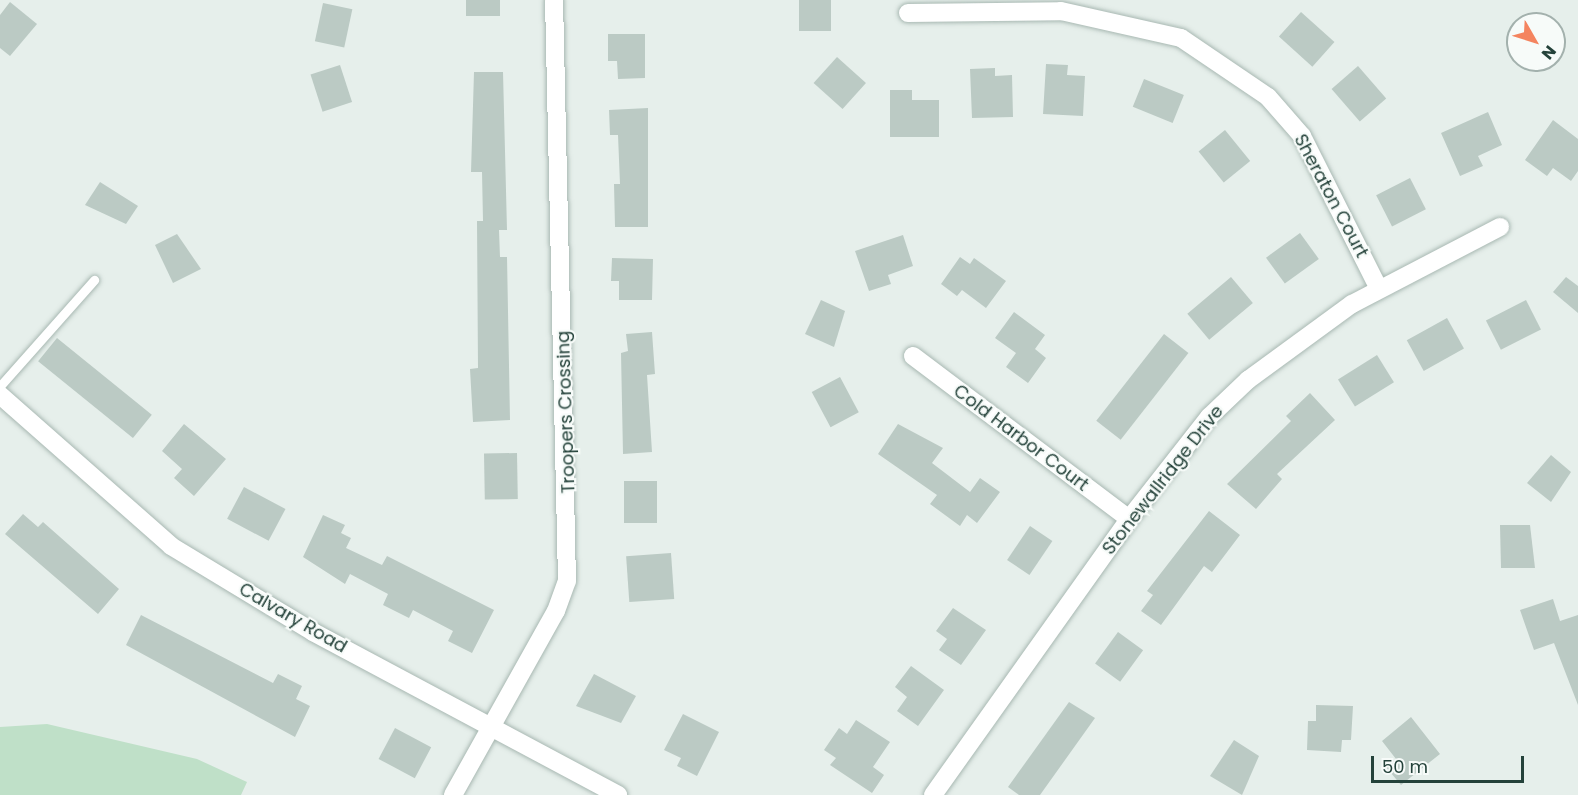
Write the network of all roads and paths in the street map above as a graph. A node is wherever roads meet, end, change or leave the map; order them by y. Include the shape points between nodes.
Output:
1 (554, 0) edge
2 (908, 13) dead end
3 (1500, 227) dead end
4 (94, 280) dead end
5 (1379, 289) junction
6 (913, 356) dead end
7 (0, 386) edge
8 (0, 395) edge
9 (1129, 519) junction
10 (493, 726) junction
11 (453, 795) edge
12 (618, 795) edge
13 (933, 795) edge

1 - 10 street, Troopers Crossing via 567,581
2 - 5 street, Sheraton Court via 1061,11 1181,38 1268,97 1302,136
3 - 5 street, Stonewallridge Drive
4 - 7 lane
5 - 9 street, Stonewallridge Drive via 1248,380 1209,417
6 - 9 street, Cold Harbor Court
8 - 10 street, Calvary Road via 171,546 314,632
9 - 13 street, Stonewallridge Drive
10 - 11 street, Troopers Crossing
10 - 12 street, Calvary Road

